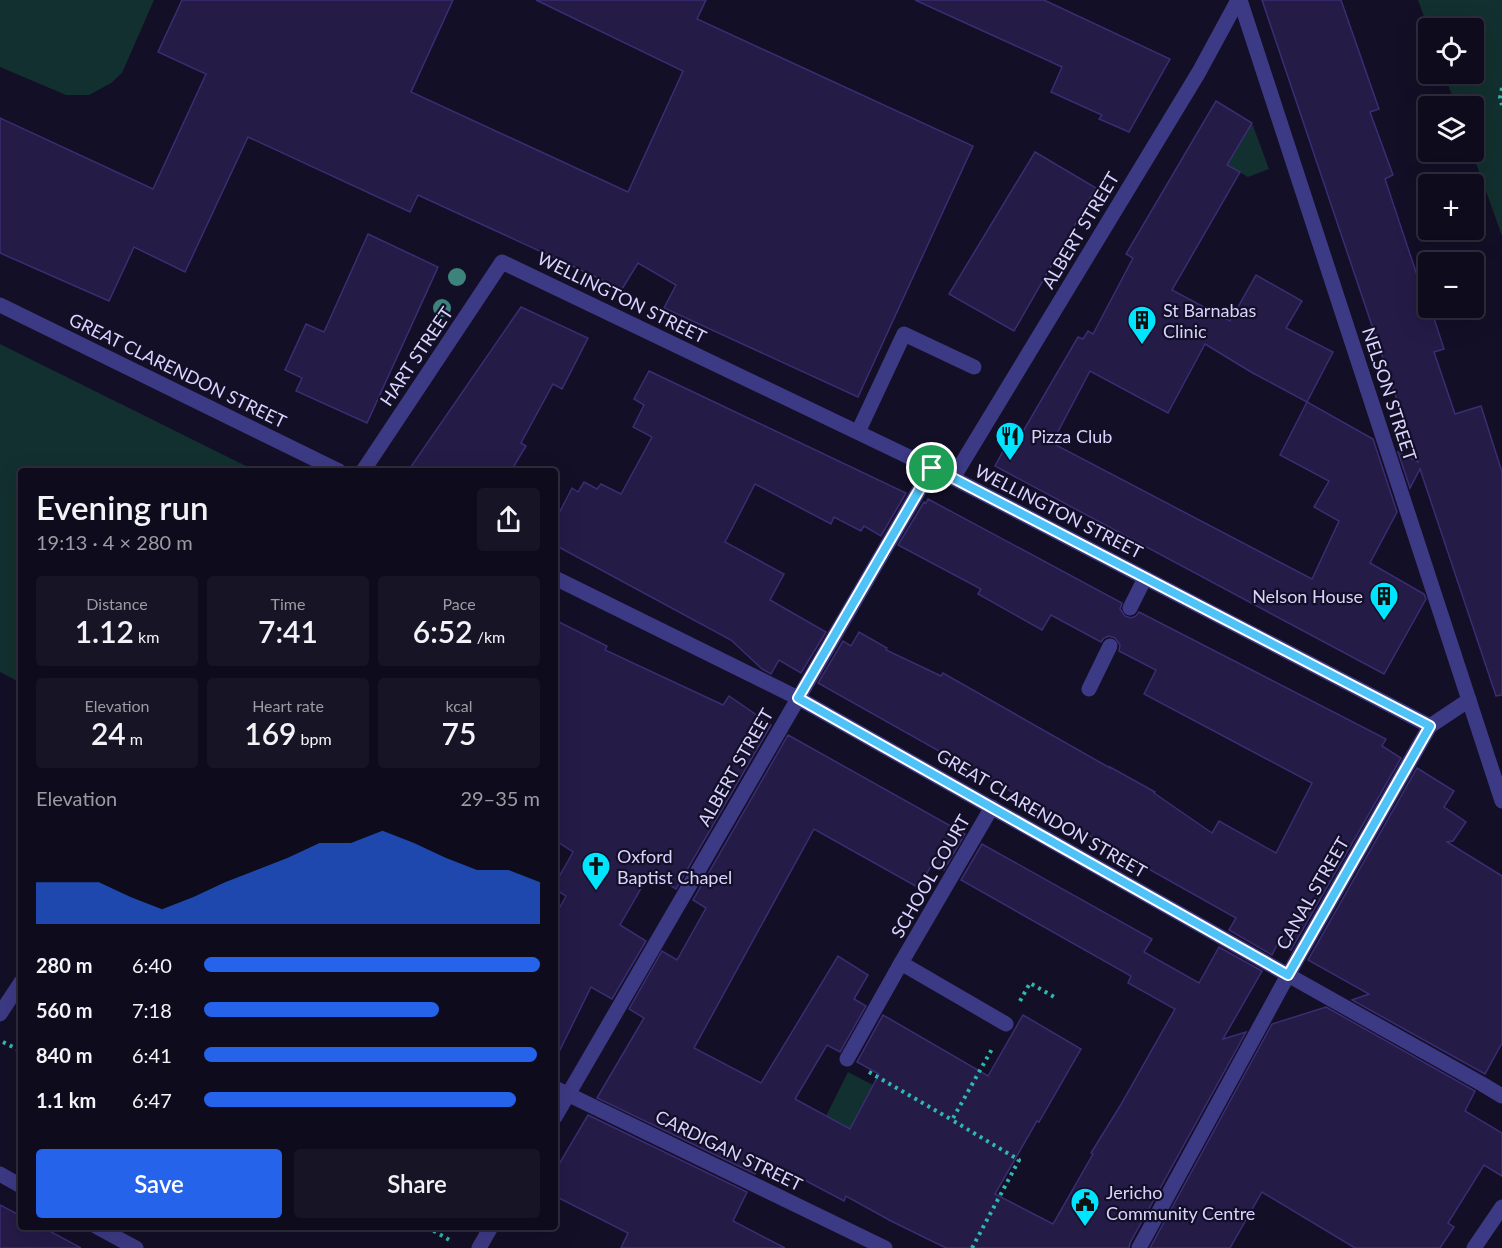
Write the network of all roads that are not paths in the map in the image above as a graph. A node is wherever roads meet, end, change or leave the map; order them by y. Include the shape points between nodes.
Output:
1 (1239, 0) edge
2 (502, 262) joint
3 (0, 305) edge
4 (974, 367) dead end
5 (858, 432) junction
6 (333, 468) edge
7 (365, 468) edge
8 (932, 468) junction
9 (953, 478) junction
10 (1145, 578) junction
11 (558, 579) edge
12 (1130, 608) dead end
13 (1110, 646) dead end
14 (1089, 688) dead end
15 (798, 698) junction
16 (1469, 700) junction
17 (1430, 726) junction
18 (1502, 801) edge
19 (992, 807) junction
20 (901, 963) junction
21 (1288, 975) junction
22 (18, 987) edge
23 (0, 1014) edge
24 (1006, 1024) road end
25 (846, 1059) road end
26 (562, 1091) edge
27 (1502, 1096) edge
28 (558, 1106) edge
29 (0, 1174) edge
30 (18, 1184) edge
31 (1502, 1207) edge
32 (103, 1230) edge
33 (489, 1230) edge
34 (136, 1248) edge
35 (479, 1248) edge
36 (885, 1248) edge
37 (1139, 1248) edge
38 (1474, 1248) edge

1 - 9 street, ALBERT STREET
1 - 16 street, NELSON STREET
2 - 5 street, WELLINGTON STREET
2 - 7 street, HART STREET
3 - 6 street, GREAT CLARENDON STREET
4 - 5 street via 904,334
5 - 8 street, WELLINGTON STREET
8 - 9 street, WELLINGTON STREET
8 - 15 street, ALBERT STREET
9 - 10 street, WELLINGTON STREET
10 - 12 street
10 - 17 street, WELLINGTON STREET
11 - 15 street, GREAT CLARENDON STREET
13 - 14 street
15 - 19 street, GREAT CLARENDON STREET
15 - 26 street, ALBERT STREET
16 - 17 street, CANAL STREET
16 - 18 street, NELSON STREET
17 - 21 street, CANAL STREET
19 - 20 street, SCHOOL COURT
19 - 21 street, GREAT CLARENDON STREET
20 - 24 street
20 - 25 street, SCHOOL COURT
21 - 27 street, GREAT CLARENDON STREET
21 - 37 street, CANAL STREET
22 - 23 street
26 - 28 street, ALBERT STREET
26 - 36 street, CARDIGAN STREET
29 - 30 street
31 - 38 street
32 - 34 street
33 - 35 street

